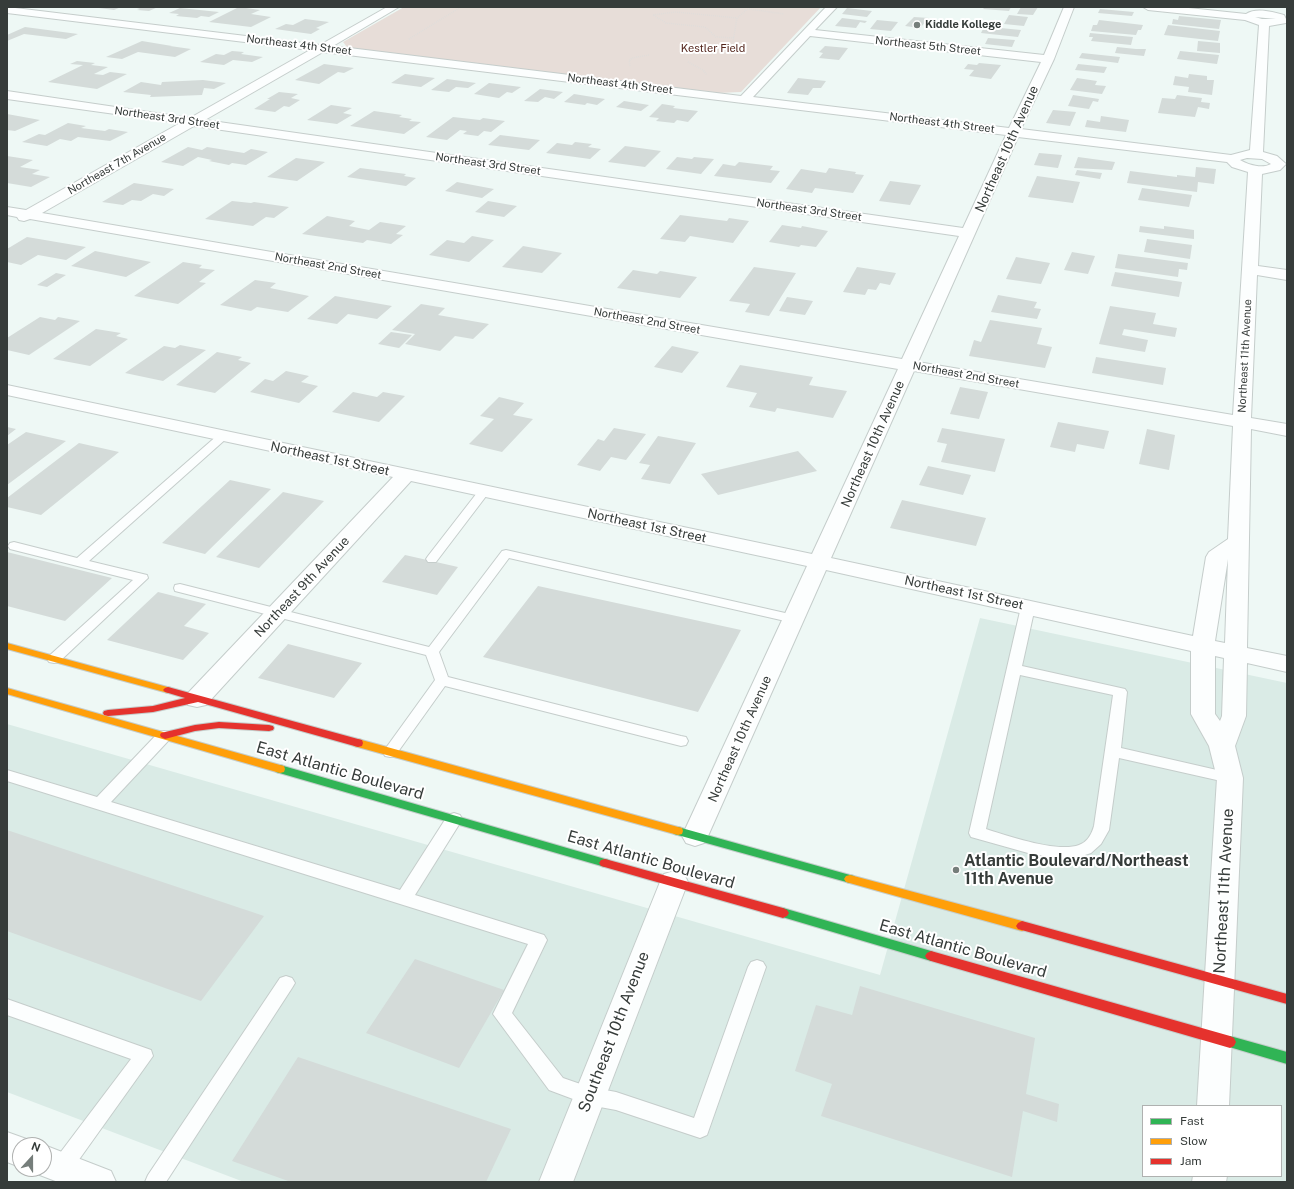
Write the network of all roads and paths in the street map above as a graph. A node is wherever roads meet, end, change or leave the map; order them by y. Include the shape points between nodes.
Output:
1 (394, 7) edge
2 (461, 7) edge
3 (737, 7) edge
4 (750, 7) edge
5 (832, 7) edge
6 (1069, 7) edge
7 (1148, 7) edge
8 (7, 10) edge
9 (747, 10) junction
10 (784, 14) dead end
11 (1265, 14) edge
12 (737, 18) junction
13 (1284, 20) edge
14 (809, 33) junction
15 (734, 38) junction
16 (408, 40) dead end
17 (323, 48) junction
18 (711, 49) dead end
19 (649, 55) dead end
20 (1048, 59) junction
21 (627, 68) dead end
22 (7, 95) edge
23 (744, 99) junction
24 (192, 122) junction
25 (1014, 132) junction
26 (1256, 162) junction
27 (1283, 165) edge
28 (16, 216) edge
29 (969, 232) junction
30 (1249, 269) junction
31 (1287, 275) edge
32 (908, 365) junction
33 (7, 390) edge
34 (1242, 422) junction
35 (1287, 430) edge
36 (222, 436) junction
37 (406, 475) junction
38 (484, 491) junction
39 (1238, 542) junction
40 (14, 546) dead end
41 (432, 559) dead end
42 (820, 562) junction
43 (79, 563) junction
44 (180, 588) dead end
45 (1028, 607) junction
46 (277, 613) junction
47 (794, 619) junction
48 (7, 646) edge
49 (1203, 646) junction
50 (432, 652) junction
51 (1235, 653) junction
52 (54, 659) junction
53 (1287, 664) edge
54 (1014, 669) junction
55 (442, 680) junction
56 (7, 691) edge
57 (198, 699) junction
58 (87, 713) junction
59 (310, 730) junction
60 (164, 736) junction
61 (681, 741) dead end
62 (1222, 746) junction
63 (390, 752) junction
64 (1114, 752) junction
65 (7, 775) edge
66 (1230, 778) junction
67 (100, 804) junction
68 (454, 819) junction
69 (696, 836) junction
70 (674, 882) junction
71 (404, 898) junction
72 (757, 966) dead end
73 (1218, 980) junction
74 (286, 984) dead end
75 (1287, 999) edge
76 (7, 1007) edge
77 (1216, 1038) junction
78 (1287, 1058) edge
79 (589, 1096) junction
80 (1213, 1105) edge
81 (53, 1164) edge
82 (99, 1182) edge
83 (155, 1182) edge
84 (556, 1182) edge

1 - 17 street, Northeast 7th Avenue
2 - 16 path
3 - 9 path
4 - 9 path
5 - 14 street
6 - 20 street, Northeast 10th Avenue
7 - 11 street via 1249,16
8 - 17 street, Northeast 4th Street
9 - 10 path
9 - 12 path
11 - 13 street
11 - 26 street, Northeast 11th Avenue
12 - 15 path
12 - 15 path via 676,12 654,15 666,23 705,27 716,37
14 - 20 street, Northeast 5th Street
14 - 23 street
15 - 18 path via 732,47
17 - 23 street, Northeast 4th Street
17 - 24 street, Northeast 7th Avenue
19 - 21 path via 632,58 629,61 631,65
20 - 25 street, Northeast 10th Avenue
22 - 24 street, Northeast 3rd Street
23 - 25 street, Northeast 4th Street
24 - 28 street, Northeast 7th Avenue
24 - 29 street, Northeast 3rd Street
25 - 26 street, Northeast 4th Street via 1234,159 1240,155
25 - 29 street, Northeast 10th Avenue
26 - 27 street, Northeast 4th Street via 1274,169
26 - 30 street, Northeast 11th Avenue
28 - 32 street, Northeast 2nd Street
29 - 32 street, Northeast 10th Avenue
30 - 31 street
30 - 34 street, Northeast 11th Avenue
32 - 34 street, Northeast 2nd Street
32 - 42 street, Northeast 10th Avenue
33 - 36 street, Northeast 1st Street
34 - 35 street, Northeast 2nd Street
34 - 39 street, Northeast 11th Avenue
36 - 37 street, Northeast 1st Street
36 - 43 lane
37 - 38 street, Northeast 1st Street
37 - 46 street, Northeast 9th Avenue
38 - 41 lane
38 - 42 street, Northeast 1st Street
39 - 49 street, Northeast 11th Avenue via 1217,557
39 - 51 street, Northeast 11th Avenue
40 - 43 lane
42 - 45 street, Northeast 1st Street
42 - 47 street, Northeast 10th Avenue
43 - 52 lane via 142,578
44 - 46 lane
45 - 49 street, Northeast 1st Street
45 - 54 lane
46 - 50 lane
46 - 57 street, Northeast 9th Avenue
47 - 50 lane via 506,554
47 - 69 street, Northeast 10th Avenue
48 - 52 main road
49 - 51 street, Northeast 1st Street
49 - 62 street, Northeast 11th Avenue via 1203,714
50 - 55 lane
51 - 53 street, Northeast 1st Street
51 - 62 street, Northeast 11th Avenue via 1234,716
52 - 57 main road
54 - 64 lane via 1120,692
54 - 64 lane via 977,833 1032,848 1058,852 1078,851 1089,847 1099,834
55 - 61 lane
55 - 63 lane
56 - 58 main road, East Atlantic Boulevard
57 - 58 main road via 137,712
57 - 59 main road
58 - 60 main road, East Atlantic Boulevard
59 - 60 main road via 219,725
59 - 63 main road
60 - 67 lane
60 - 68 main road, East Atlantic Boulevard
62 - 66 street, Northeast 11th Avenue
63 - 69 main road
64 - 66 lane
65 - 67 lane
66 - 73 street, Northeast 11th Avenue
67 - 71 lane
68 - 70 main road, East Atlantic Boulevard
68 - 71 lane
69 - 73 main road
70 - 77 main road, East Atlantic Boulevard
70 - 79 street, Southeast 10th Avenue
71 - 79 lane via 538,940 502,1014 556,1084
72 - 79 lane via 700,1128 616,1101
73 - 75 main road
73 - 77 street, Northeast 11th Avenue
74 - 83 lane
76 - 81 lane via 144,1056
77 - 78 main road, East Atlantic Boulevard
77 - 80 street, Northeast 11th Avenue
79 - 84 street, Southeast 10th Avenue
81 - 82 street

